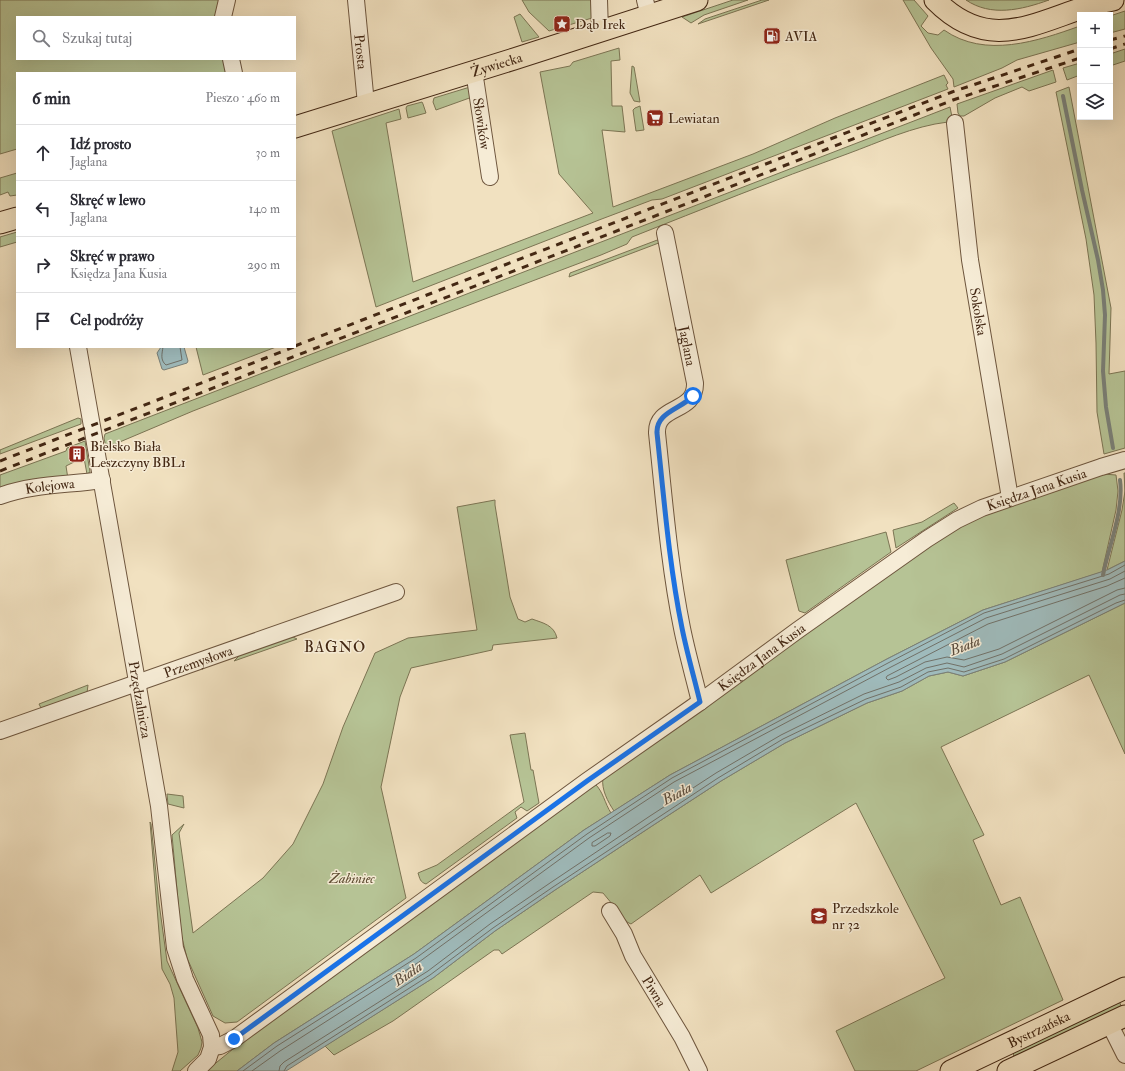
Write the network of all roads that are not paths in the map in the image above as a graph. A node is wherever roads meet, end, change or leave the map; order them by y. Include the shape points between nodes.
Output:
1 (227, 0) edge
2 (356, 0) edge
3 (598, 0) edge
4 (697, 0) edge
5 (1106, 1) edge
6 (940, 5) edge
7 (647, 8) edge
8 (224, 16) edge
9 (600, 32) junction
10 (231, 60) edge
11 (474, 71) junction
12 (234, 72) edge
13 (366, 104) junction
14 (955, 123) dead end
15 (296, 127) edge
16 (490, 176) dead end
17 (16, 218) edge
18 (0, 224) edge
19 (665, 233) dead end
20 (78, 348) edge
21 (1125, 460) edge
22 (102, 480) junction
23 (0, 496) edge
24 (1010, 498) junction
25 (396, 592) dead end
26 (137, 682) junction
27 (700, 702) junction
28 (0, 731) edge
29 (610, 911) dead end
30 (1125, 988) edge
31 (1117, 1019) edge
32 (1005, 1045) junction
33 (212, 1047) junction
34 (1125, 1055) edge
35 (1009, 1070) edge
36 (196, 1071) edge
37 (699, 1071) edge
38 (951, 1071) edge

1 - 8 street
2 - 13 street, Prosta
3 - 9 street
4 - 7 main road, Żywiecka
5 - 6 main road via 1043,23 998,31 973,26
7 - 9 main road, Żywiecka
9 - 11 main road, Żywiecka
10 - 12 street
11 - 13 main road, Żywiecka
11 - 16 street, Słowików
13 - 15 main road, Żywiecka
14 - 24 street, Sokolska via 970,260
17 - 18 main road
19 - 27 street, Jaglana via 695,391 689,401 662,417 657,433 674,583
20 - 22 street, Przędzalnicza
21 - 24 street, Księdza Jana Kusia
22 - 23 street, Kolejowa via 33,487
22 - 26 street, Przędzalnicza
24 - 27 street, Księdza Jana Kusia via 957,520 927,539
25 - 26 street, Przemysłowa
26 - 28 street, Przemysłowa
26 - 33 street, Przędzalnicza via 160,813 175,948 185,979 209,1031
27 - 33 street, Księdza Jana Kusia via 587,781 234,1039
29 - 37 street, Piwna
30 - 32 main road, Bystrzańska
31 - 34 street
31 - 35 main road, Bystrzańska
32 - 35 main road
32 - 38 main road, Bystrzańska
33 - 36 street via 208,1060

